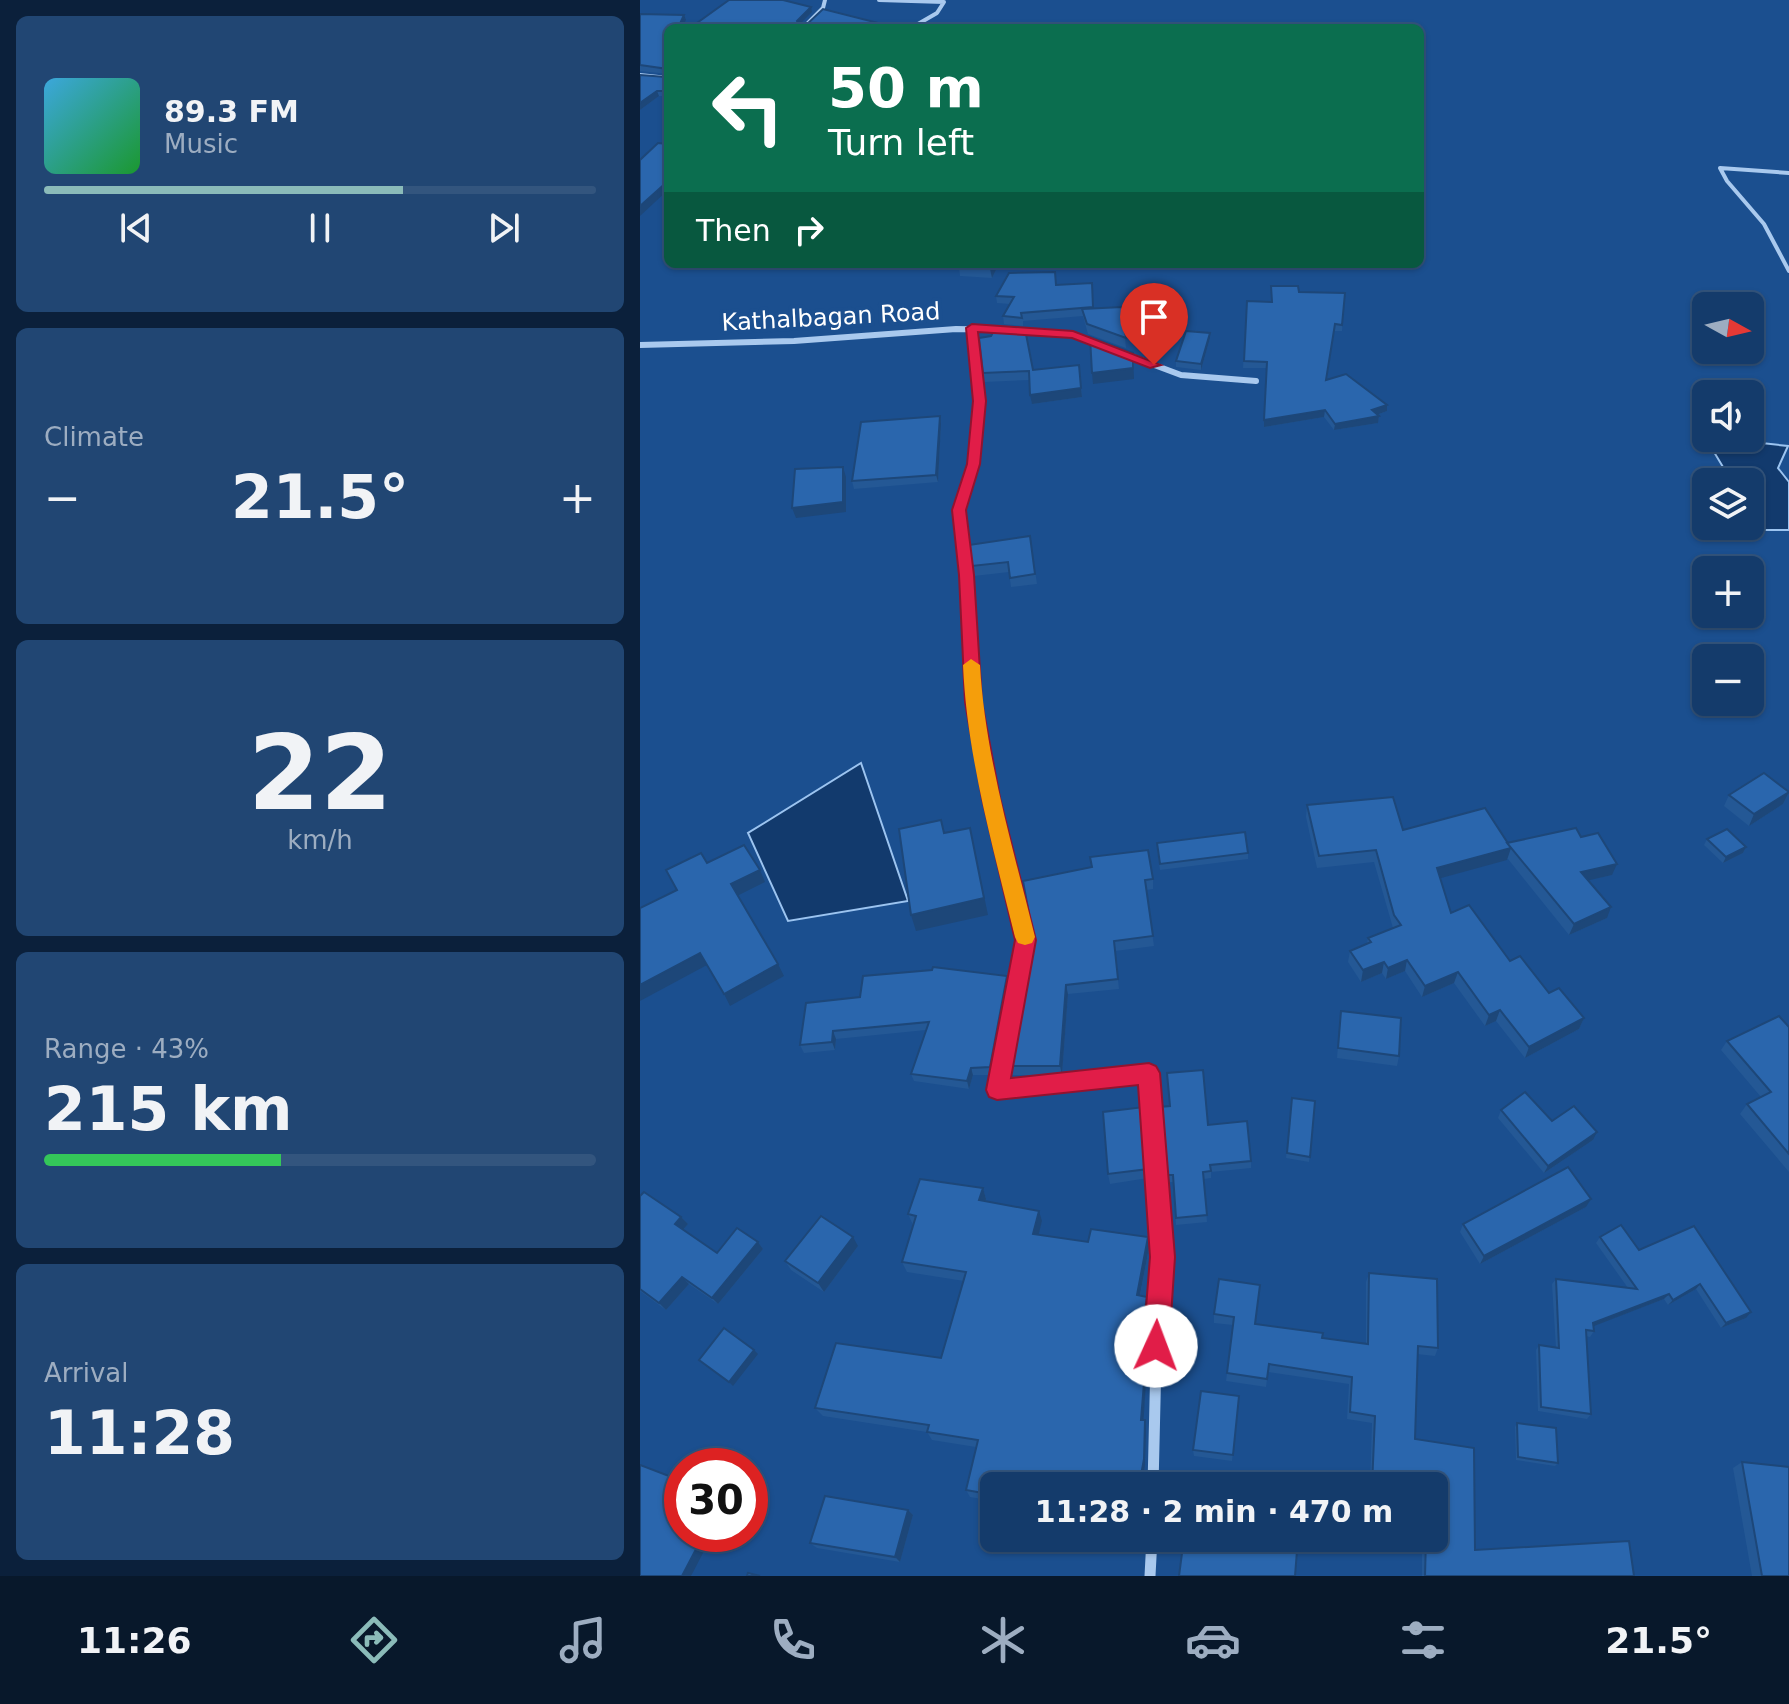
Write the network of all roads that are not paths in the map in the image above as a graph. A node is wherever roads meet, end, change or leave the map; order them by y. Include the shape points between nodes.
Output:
1 (825, 0) edge
2 (879, 0) edge
3 (807, 24) edge
4 (918, 24) edge
5 (640, 75) edge
6 (651, 76) junction
7 (664, 78) edge
8 (640, 83) edge
9 (1789, 173) edge
10 (1789, 271) edge
11 (972, 328) junction
12 (640, 345) edge
13 (1100, 345) edge
14 (1114, 350) edge
15 (1256, 381) dead end
16 (1153, 1472) edge
17 (1151, 1552) edge
18 (1150, 1576) edge

1 - 3 street
2 - 4 street via 944,2
5 - 6 street
6 - 7 street
6 - 8 street
9 - 10 street via 1720,168 1764,224
11 - 12 street, Kathalbagan Road
11 - 13 street, Kathalbagan Road via 1073,335
11 - 16 street via 980,401 973,464 959,510 973,702 1025,940 997,1090 1149,1073 1163,1257
14 - 15 street via 1181,375
17 - 18 street

